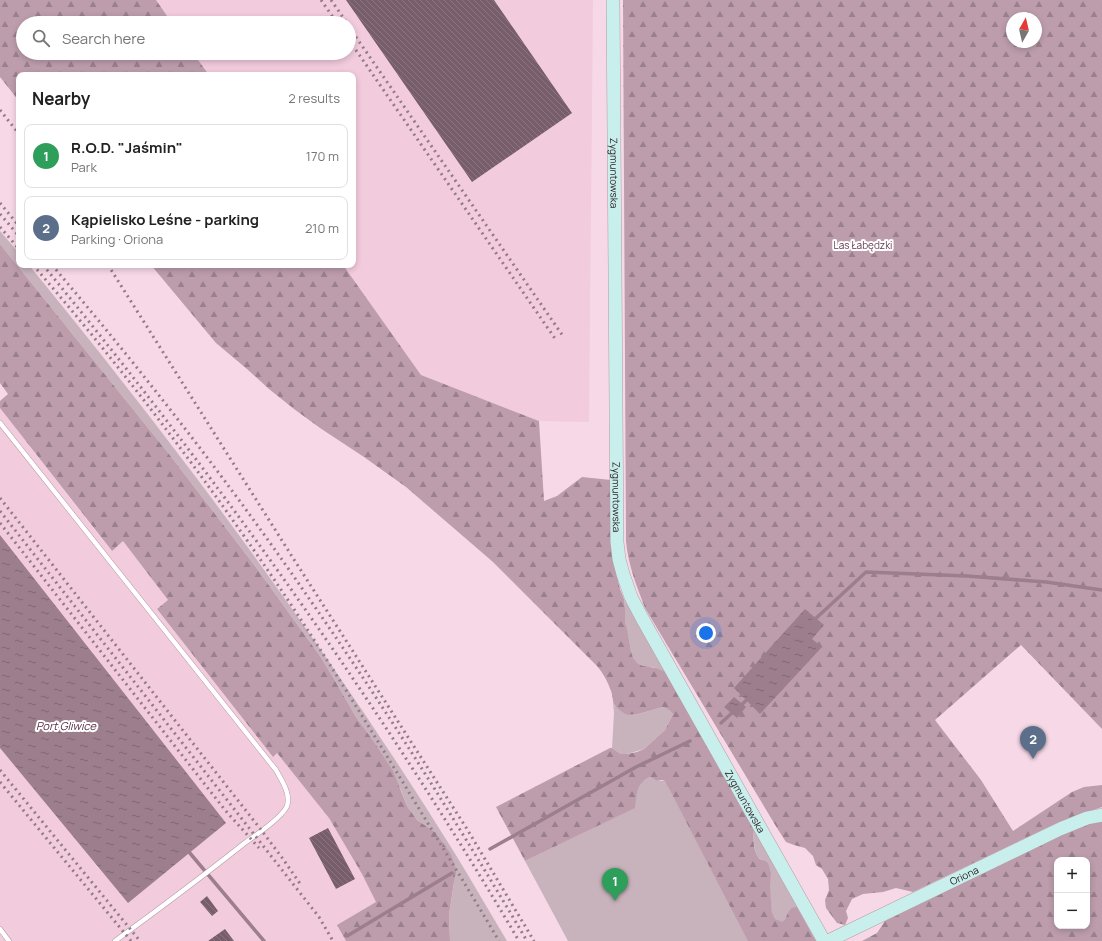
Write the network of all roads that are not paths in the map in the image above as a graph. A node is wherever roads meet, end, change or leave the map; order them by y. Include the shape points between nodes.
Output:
1 (613, 0) edge
2 (0, 423) edge
3 (1102, 815) edge
4 (0, 929) edge
5 (9, 941) edge
6 (115, 941) edge
7 (824, 941) edge
8 (828, 941) edge

1 - 7 street, Zygmuntowska via 616,526 619,559 631,596 642,618
2 - 6 lane via 276,770 288,798 286,808 279,817
3 - 8 street, Oriona via 1060,829
4 - 5 lane

